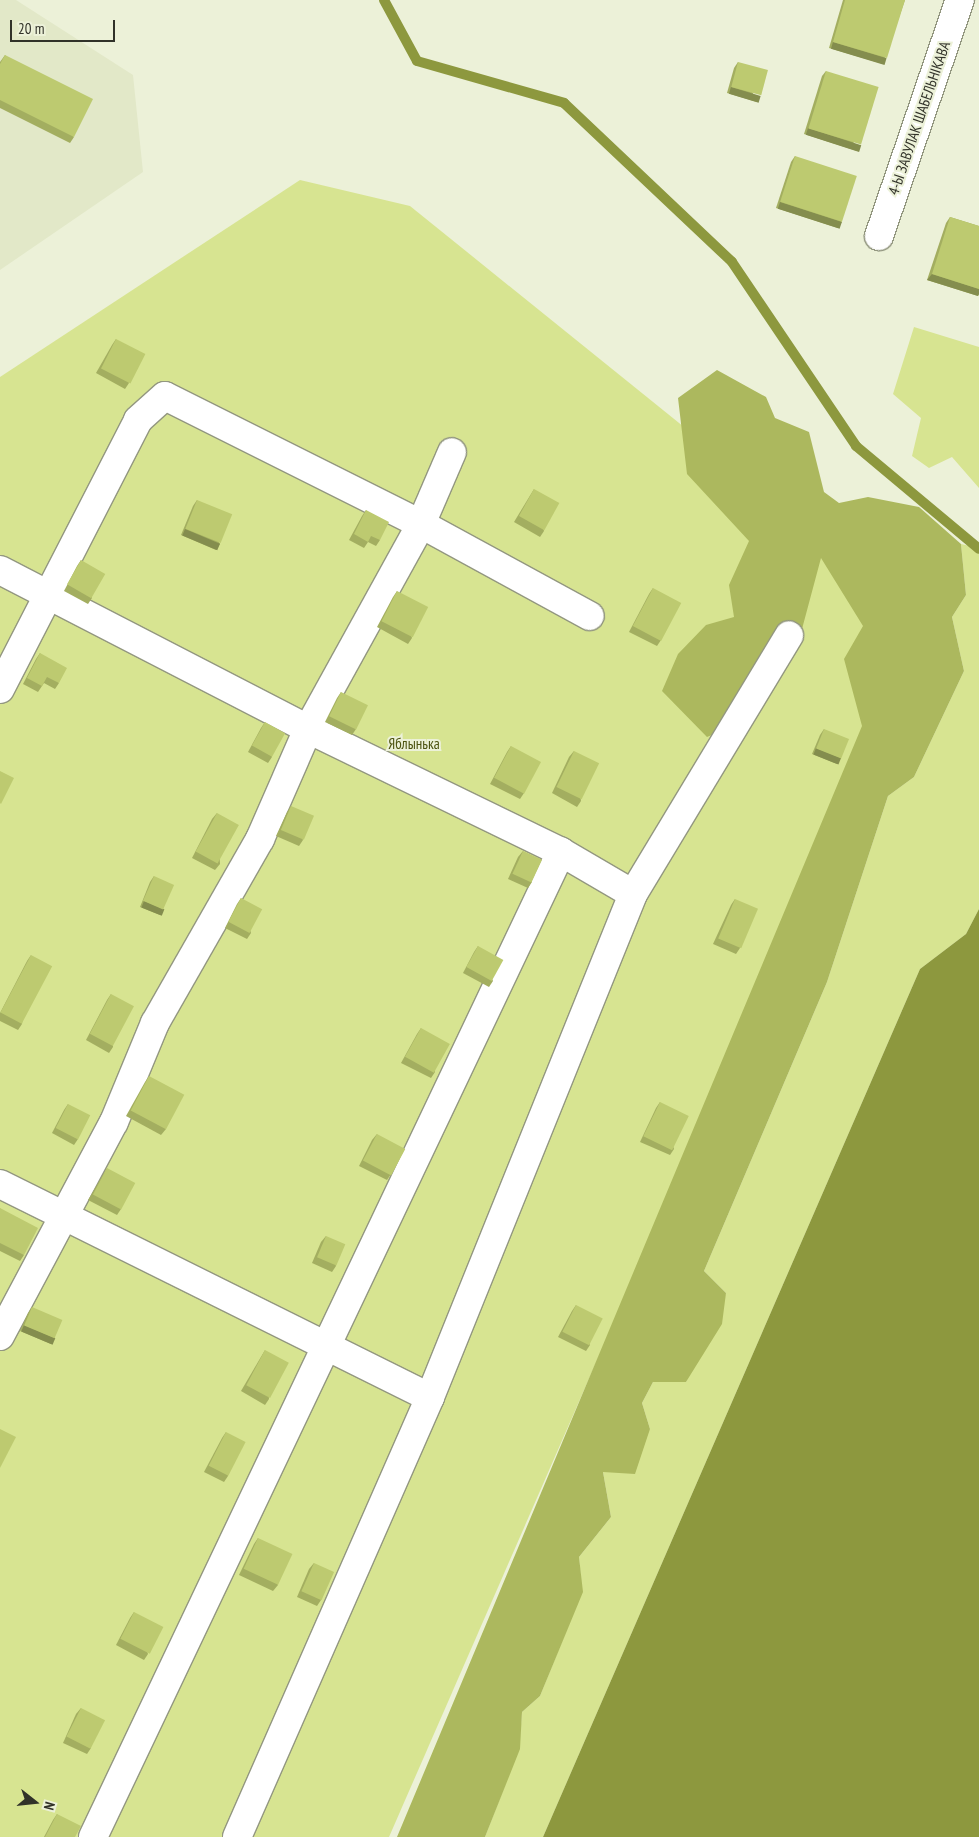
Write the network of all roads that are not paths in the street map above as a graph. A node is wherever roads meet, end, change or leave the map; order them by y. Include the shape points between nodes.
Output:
1 (960, 0) edge
2 (879, 236) dead end
3 (452, 452) dead end
4 (421, 524) junction
5 (0, 570) edge
6 (45, 597) junction
7 (590, 616) dead end
8 (789, 635) dead end
9 (0, 689) edge
10 (308, 730) junction
11 (561, 852) junction
12 (633, 894) junction
13 (0, 1184) edge
14 (64, 1213) junction
15 (0, 1336) edge
16 (325, 1344) junction
17 (430, 1397) junction
18 (92, 1837) edge
19 (236, 1837) edge

1 - 2 street, 4-Ы ЗАВУЛАК ШАБЕЛЬНІКАВА
3 - 4 street
4 - 6 street via 165,396 138,420
4 - 7 street
4 - 10 street
5 - 6 street
6 - 9 street
6 - 10 street
8 - 12 street
10 - 11 street
10 - 14 street via 260,839 155,1023 114,1122
11 - 12 street
11 - 16 street
12 - 17 street
13 - 14 street
14 - 15 street
14 - 16 street
16 - 17 street
16 - 18 street
17 - 19 street

